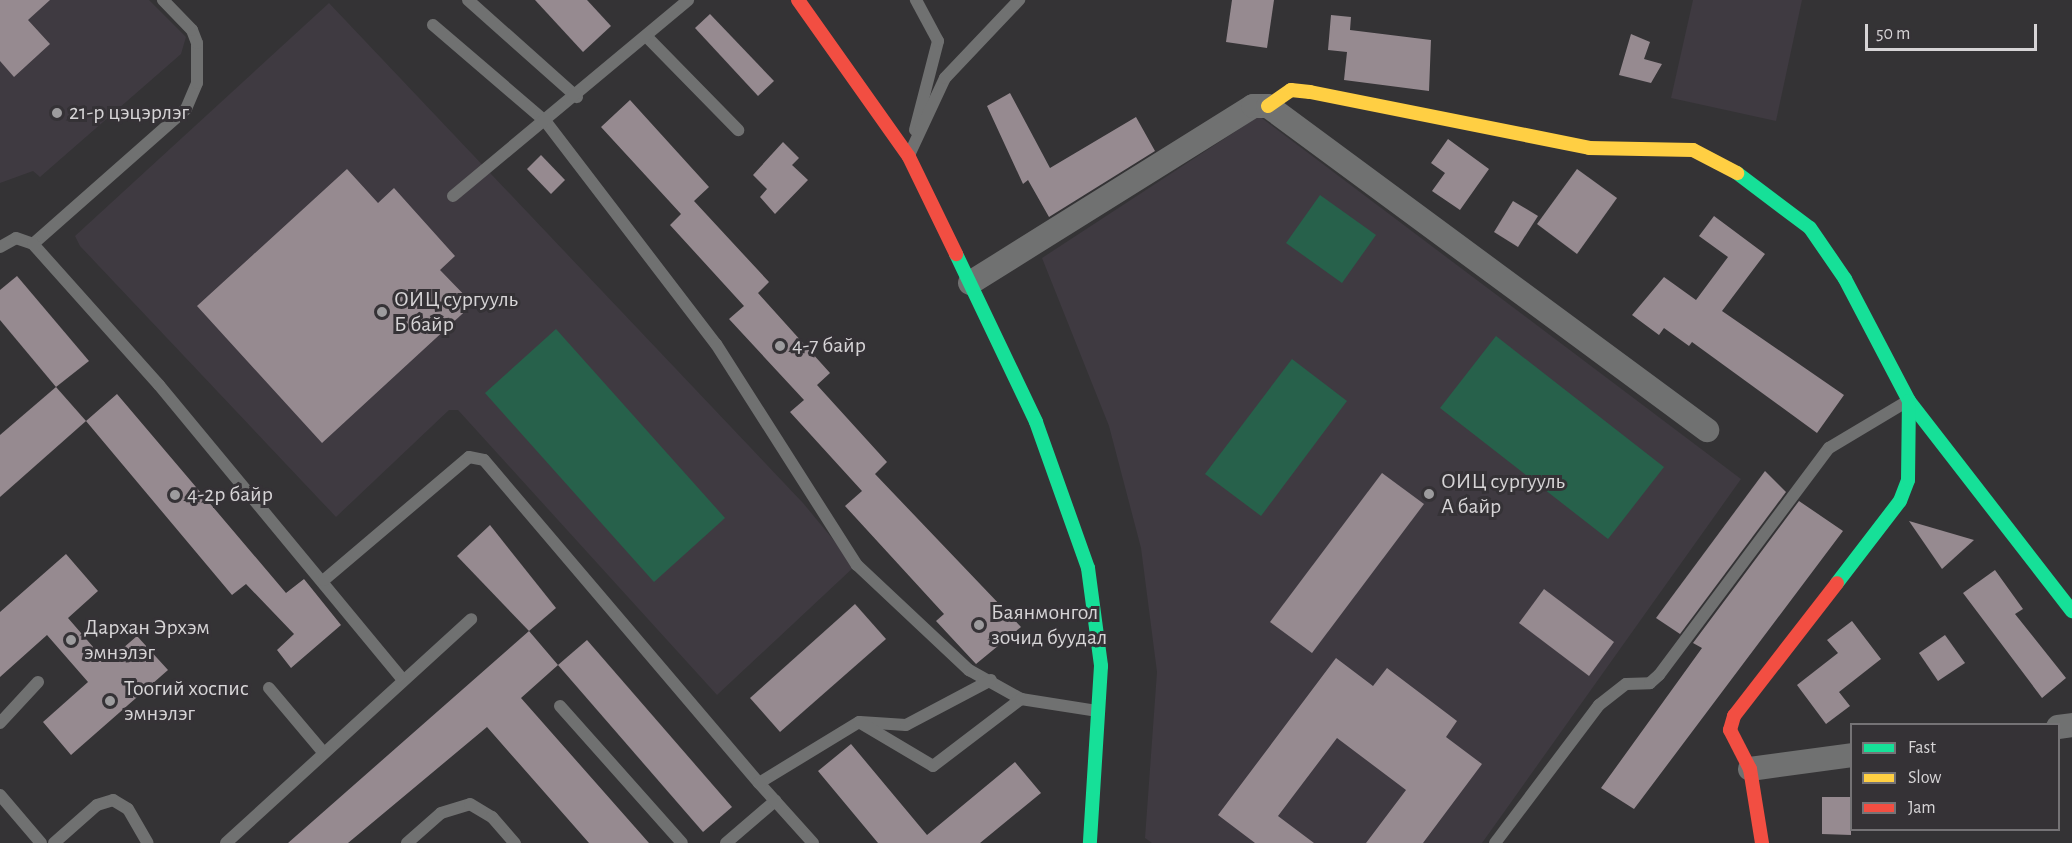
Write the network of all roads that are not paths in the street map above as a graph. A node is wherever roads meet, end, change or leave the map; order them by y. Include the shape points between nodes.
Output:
1 (163, 0) edge
2 (468, 0) edge
3 (688, 0) edge
4 (798, 0) edge
5 (916, 0) edge
6 (1020, 0) edge
7 (433, 25) dead end
8 (646, 36) junction
9 (577, 97) junction
10 (1268, 106) junction
11 (546, 122) junction
12 (738, 130) dead end
13 (909, 157) junction
14 (453, 196) dead end
15 (33, 244) junction
16 (0, 247) edge
17 (970, 283) junction
18 (1910, 401) junction
19 (1707, 430) dead end
20 (324, 580) junction
21 (2072, 611) edge
22 (471, 620) dead end
23 (403, 680) junction
24 (991, 680) junction
25 (38, 682) dead end
26 (269, 688) dead end
27 (1021, 699) junction
28 (560, 706) dead end
29 (1098, 711) junction
30 (859, 722) junction
31 (0, 723) edge
32 (322, 751) junction
33 (1850, 755) edge
34 (1750, 769) junction
35 (759, 783) junction
36 (0, 795) edge
37 (775, 801) junction
38 (41, 843) edge
39 (54, 843) edge
40 (148, 843) edge
41 (226, 843) edge
42 (407, 843) edge
43 (515, 843) edge
44 (682, 843) edge
45 (726, 843) edge
46 (813, 843) edge
47 (1090, 843) edge
48 (1496, 843) edge
49 (1762, 843) edge

1 - 15 lane via 192,30 197,43 197,83 186,109
2 - 9 lane
3 - 8 lane
4 - 13 street
5 - 13 lane via 938,41
6 - 13 lane via 945,78
7 - 11 lane
8 - 9 lane
8 - 12 lane
9 - 11 lane
10 - 17 street via 1253,106
10 - 18 street via 1291,90 1589,148 1693,150 1759,185 1810,228 1845,279
10 - 19 street
11 - 14 lane
11 - 24 lane via 716,344 857,565 969,670
13 - 17 street
15 - 16 lane via 16,238
15 - 20 lane
17 - 29 street via 1036,422 1088,568 1101,666
18 - 21 street
18 - 34 street via 1908,480 1900,501 1734,716 1730,730
18 - 48 lane via 1829,448 1659,675 1650,683 1626,684 1599,705
20 - 23 lane
20 - 35 lane via 469,457 484,460
22 - 23 lane
23 - 32 lane
24 - 27 lane
24 - 30 lane via 906,725
25 - 31 lane
26 - 32 lane
27 - 29 lane
27 - 30 lane via 933,766
28 - 44 lane
29 - 47 street
30 - 35 lane
32 - 41 lane
33 - 34 street
34 - 49 street
35 - 37 lane
36 - 38 lane
37 - 45 lane
37 - 46 lane
39 - 40 lane via 97,805 113,800 128,810
42 - 43 lane via 441,813 470,804 492,817

